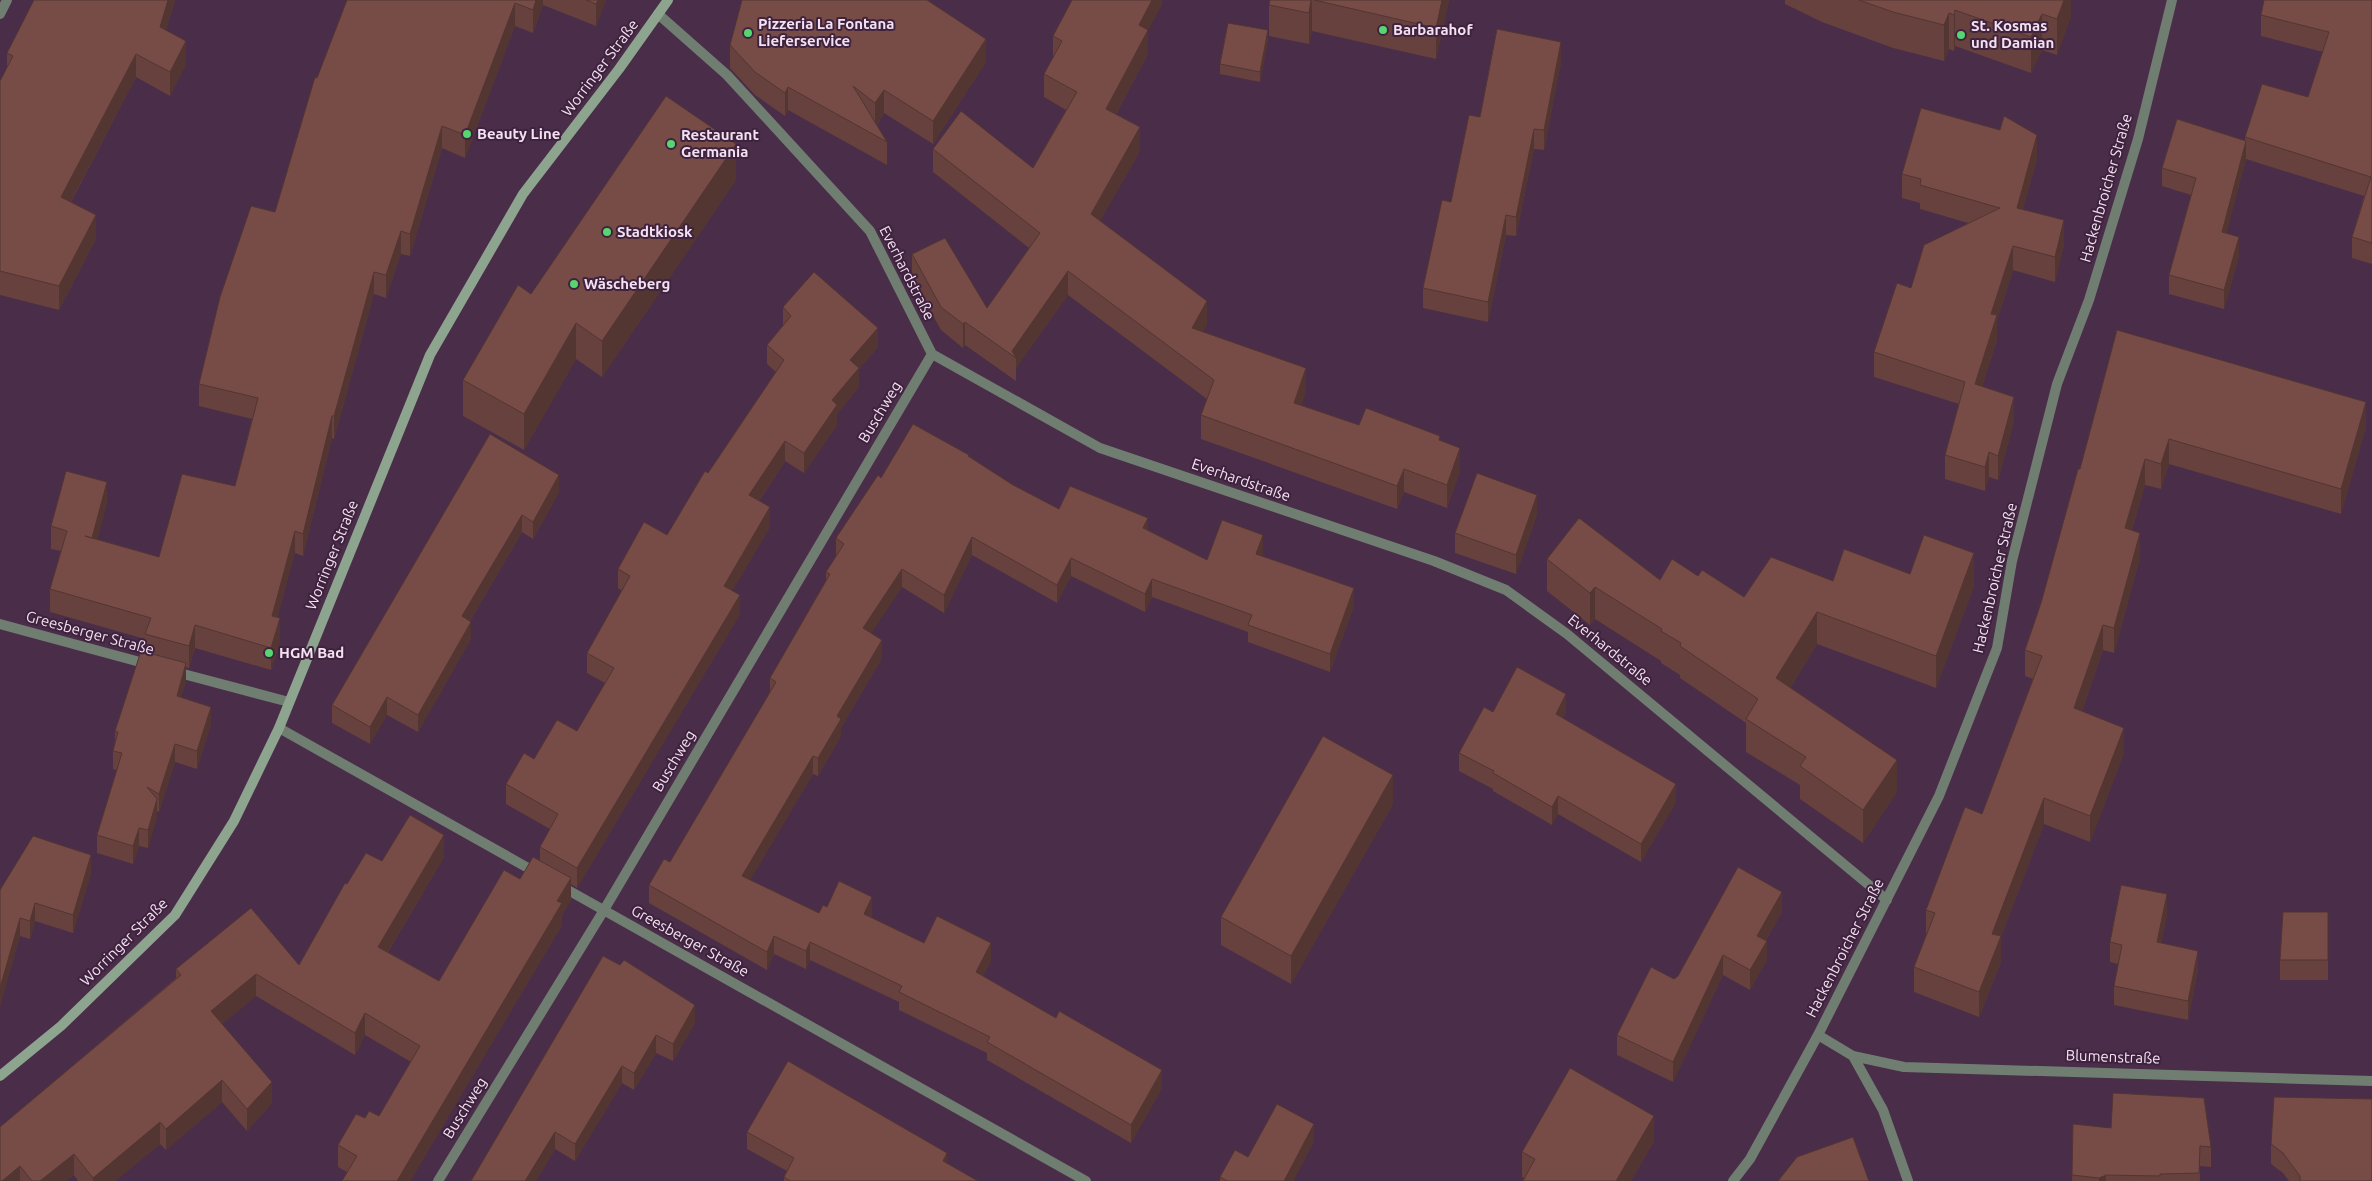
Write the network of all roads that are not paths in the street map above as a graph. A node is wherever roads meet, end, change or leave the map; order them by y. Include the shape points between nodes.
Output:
1 (8, 0) edge
2 (668, 0) edge
3 (2172, 0) edge
4 (0, 14) edge
5 (658, 14) junction
6 (932, 354) junction
7 (0, 624) edge
8 (289, 702) junction
9 (279, 728) junction
10 (1887, 900) junction
11 (604, 910) junction
12 (1818, 1035) junction
13 (1853, 1056) junction
14 (0, 1076) edge
15 (2372, 1081) edge
16 (438, 1181) edge
17 (1086, 1181) edge
18 (1733, 1181) edge
19 (1908, 1181) edge

1 - 4 street
2 - 5 main road, Worringer Straße
3 - 10 street, Hackenbroicher Straße via 2138,139 2089,300 2057,384 2012,561 1997,648 1939,796
5 - 6 street, Everhardstraße via 727,75 870,231
5 - 8 main road, Worringer Straße via 523,194 430,355
6 - 10 street, Everhardstraße via 1100,448 1434,561 1506,590 1567,634
6 - 11 street, Buschweg
7 - 8 street, Greesberger Straße
8 - 9 main road, Worringer Straße
9 - 11 street, Greesberger Straße
9 - 14 main road, Worringer Straße via 234,821 175,915 61,1026
10 - 12 street, Hackenbroicher Straße
11 - 16 street, Buschweg
11 - 17 street, Greesberger Straße
12 - 13 street
12 - 18 street, Hackenbroicher Straße via 1750,1159
13 - 15 street, Blumenstraße via 1904,1067
13 - 19 street via 1883,1110

